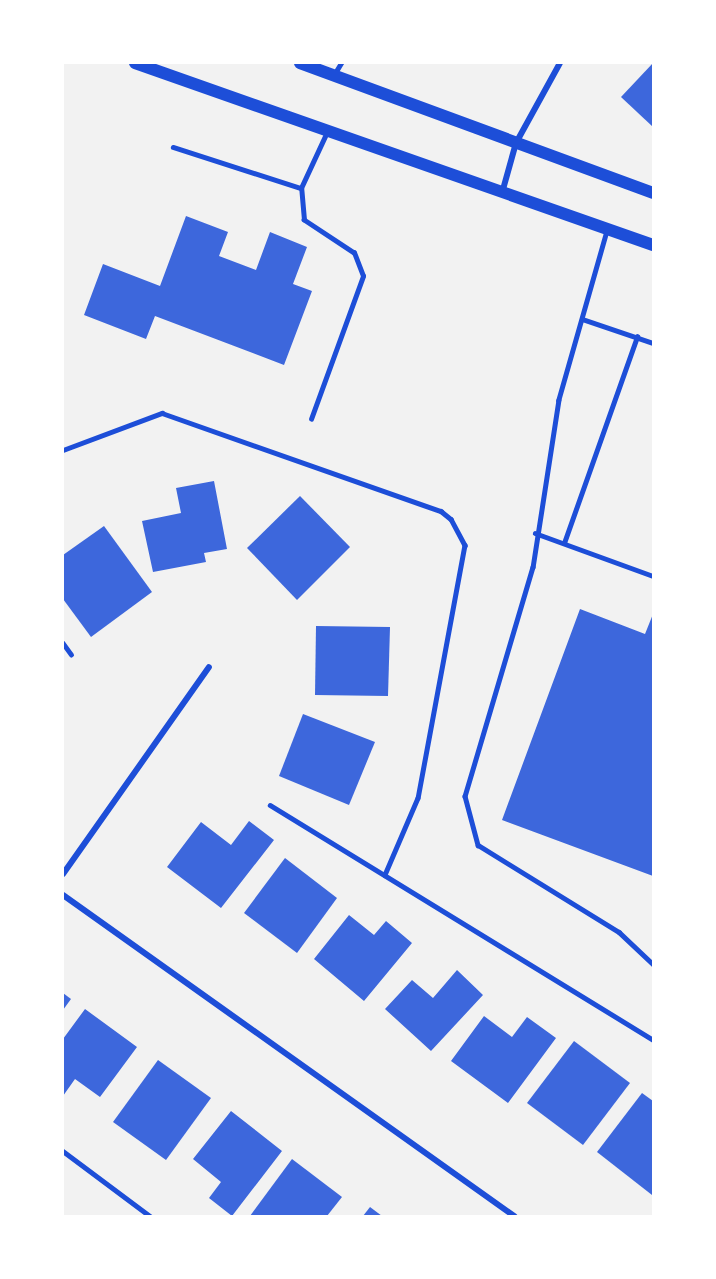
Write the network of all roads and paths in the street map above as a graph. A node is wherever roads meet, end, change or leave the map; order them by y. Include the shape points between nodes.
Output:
1 (135, 63) edge
2 (300, 63) edge
3 (340, 63) edge
4 (560, 63) edge
5 (334, 75) junction
6 (327, 132) junction
7 (516, 143) junction
8 (173, 147) dead end
9 (301, 188) junction
10 (653, 193) edge
11 (502, 195) junction
12 (607, 230) junction
13 (653, 245) edge
14 (582, 319) junction
15 (637, 337) junction
16 (653, 343) edge
17 (311, 419) dead end
18 (63, 450) edge
19 (535, 533) junction
20 (564, 543) junction
21 (653, 576) edge
22 (63, 643) edge
23 (71, 654) dead end
24 (209, 667) dead end
25 (270, 805) dead end
26 (63, 874) edge
27 (385, 875) junction
28 (63, 895) edge
29 (653, 964) edge
30 (653, 1040) edge
31 (63, 1152) edge
32 (150, 1216) edge
33 (514, 1216) edge

1 - 6 main road
2 - 5 main road
3 - 5 lane
4 - 7 street
5 - 7 main road
6 - 9 lane
6 - 11 main road
7 - 10 main road
7 - 11 street
8 - 9 lane
9 - 17 lane via 304,220 354,253 363,276
11 - 12 main road
12 - 13 main road
12 - 14 lane
14 - 15 lane
14 - 19 lane via 560,400
15 - 16 lane
15 - 20 lane
18 - 27 lane via 162,413 441,511 451,519 465,545 461,568 418,798
19 - 20 lane
19 - 29 lane via 533,567 465,796 478,845 618,932
20 - 21 lane
22 - 23 lane
24 - 26 street
25 - 27 lane
27 - 30 lane
28 - 33 street
31 - 32 lane

